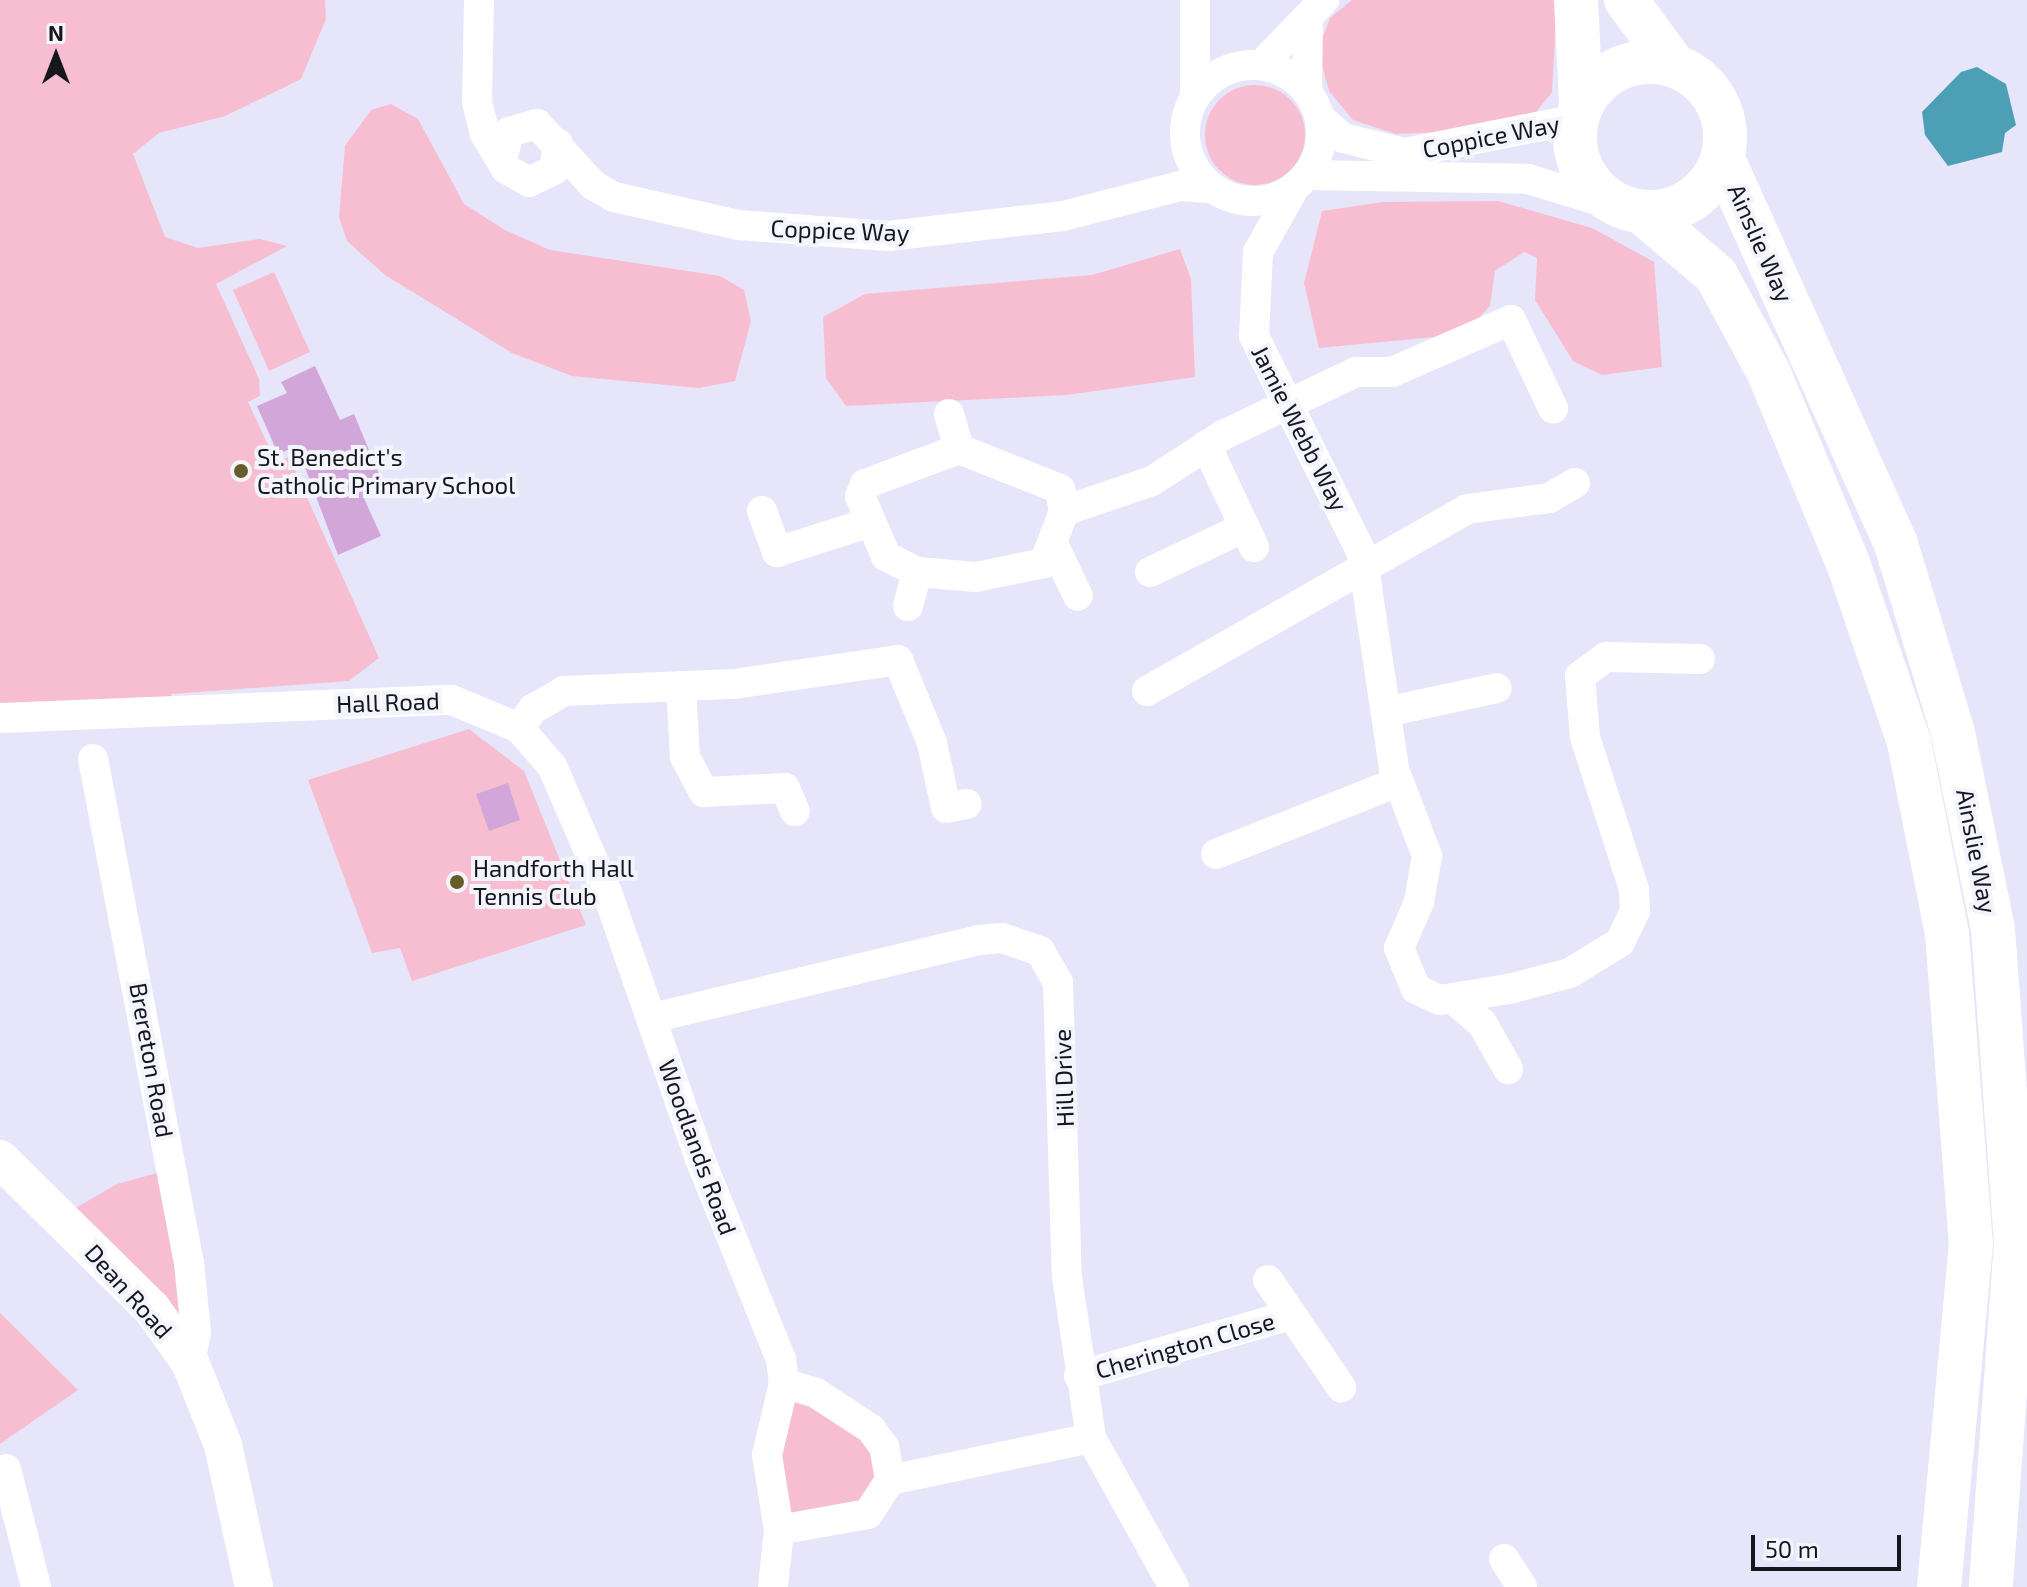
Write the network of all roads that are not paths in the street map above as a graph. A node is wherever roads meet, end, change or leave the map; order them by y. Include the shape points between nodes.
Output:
1 (479, 0) edge
2 (1195, 0) edge
3 (1576, 0) edge
4 (1626, 0) edge
5 (1316, 9) edge
6 (1199, 40) junction
7 (1674, 65) junction
8 (1248, 66) junction
9 (479, 76) junction
10 (1195, 97) junction
11 (1314, 104) junction
12 (1578, 111) junction
13 (527, 123) junction
14 (1185, 140) junction
15 (558, 143) junction
16 (1723, 159) junction
17 (502, 160) junction
18 (539, 180) junction
19 (1300, 182) junction
20 (593, 185) junction
21 (1221, 193) junction
22 (1137, 194) junction
23 (1630, 209) junction
24 (1258, 252) junction
25 (1287, 405) junction
26 (1553, 408) dead end
27 (949, 414) dead end
28 (1206, 445) junction
29 (959, 449) junction
30 (1575, 483) dead end
31 (762, 511) dead end
32 (1064, 511) junction
33 (868, 523) junction
34 (1054, 546) junction
35 (1363, 560) junction
36 (917, 572) junction
37 (1150, 572) dead end
38 (1078, 596) dead end
39 (908, 606) dead end
40 (1700, 659) dead end
41 (681, 686) junction
42 (1497, 688) dead end
43 (1147, 691) dead end
44 (1390, 711) junction
45 (0, 718) edge
46 (519, 728) junction
47 (93, 759) dead end
48 (1398, 782) junction
49 (967, 804) dead end
50 (795, 811) dead end
51 (1216, 854) dead end
52 (1453, 999) junction
53 (652, 1018) junction
54 (1508, 1069) dead end
55 (0, 1159) edge
56 (1268, 1280) dead end
57 (1291, 1315) junction
58 (190, 1362) junction
59 (1079, 1376) junction
60 (784, 1383) junction
61 (1341, 1387) dead end
62 (1091, 1438) junction
63 (6, 1469) dead end
64 (890, 1480) junction
65 (779, 1530) junction
66 (1504, 1559) dead end
67 (36, 1587) edge
68 (254, 1587) edge
69 (773, 1587) edge
70 (1174, 1587) edge
71 (1522, 1587) edge
72 (1939, 1587) edge
73 (1991, 1587) edge

1 - 9 street
2 - 6 street
3 - 12 highway
4 - 7 highway
5 - 8 street
5 - 11 street
6 - 8 street
6 - 10 street
7 - 12 highway via 1620,67
7 - 16 highway via 1709,88 1722,112
8 - 10 street
8 - 11 street
9 - 13 street
9 - 17 street via 485,134
10 - 14 street
11 - 12 street, Coppice Way via 1343,138 1405,153
11 - 19 street via 1320,147
12 - 23 highway via 1581,170
13 - 15 street via 547,128
13 - 17 street via 509,132
14 - 21 street
14 - 22 street
15 - 18 street via 558,161
15 - 20 street, Coppice Way
16 - 23 highway via 1706,189 1687,201
16 - 73 highway, Ainslie Way via 1896,544 1953,733 1993,929 2016,1243
17 - 18 street via 520,180
18 - 20 street, Coppice Way
19 - 21 street via 1262,201
19 - 23 street, Coppice Way via 1528,179
19 - 24 street, Jamie Webb Way
20 - 22 street, Coppice Way via 670,214 888,236 1063,216
21 - 22 street, Coppice Way
21 - 24 street, Jamie Webb Way
23 - 72 highway, Ainslie Way via 1716,275 1768,371 1848,563 1909,742 1947,934 1971,1243
24 - 25 street, Jamie Webb Way via 1254,336
25 - 26 street via 1356,372 1392,372 1511,320
25 - 28 street
25 - 35 street, Jamie Webb Way
27 - 29 street
28 - 32 street via 1152,481
28 - 37 street via 1249,537
29 - 32 street via 996,470 1049,481 1064,498
29 - 33 street via 865,484 860,496
30 - 35 street via 1549,498 1467,509
31 - 33 street via 777,552
32 - 34 street
33 - 36 street via 886,556
34 - 36 street via 1044,563 1007,575
34 - 38 street
35 - 43 street
35 - 44 street, Jamie Webb Way
36 - 39 street
40 - 52 street via 1606,657 1580,676 1585,737 1634,889 1635,911 1620,942 1570,973
41 - 46 street via 564,691 533,709
41 - 49 street via 898,660 932,743 946,808
41 - 50 street via 685,757 704,792 785,788
42 - 44 street
44 - 48 street, Jamie Webb Way
45 - 46 street, Hall Road via 452,700
46 - 53 street, Woodlands Road via 552,766
47 - 58 street, Brereton Road via 189,1263 196,1332
48 - 51 street
48 - 52 street, Jamie Webb Way via 1428,867 1398,958 1416,989
52 - 54 street via 1482,1023
53 - 59 street, Hill Drive via 979,940 1002,938 1040,951 1058,982 1067,1277
53 - 60 street, Woodlands Road
55 - 58 main road, Dean Road via 152,1309
56 - 57 street, Cherington Close
57 - 59 street, Cherington Close
57 - 61 street, Cherington Close
58 - 68 main road, Dean Road via 223,1445
59 - 62 street, Hill Drive
60 - 64 street via 816,1393 871,1429 884,1447
60 - 65 street via 767,1455
62 - 64 street
62 - 70 street, Hill Drive
63 - 67 street
64 - 65 street via 868,1514 851,1522
65 - 69 street
66 - 71 street

